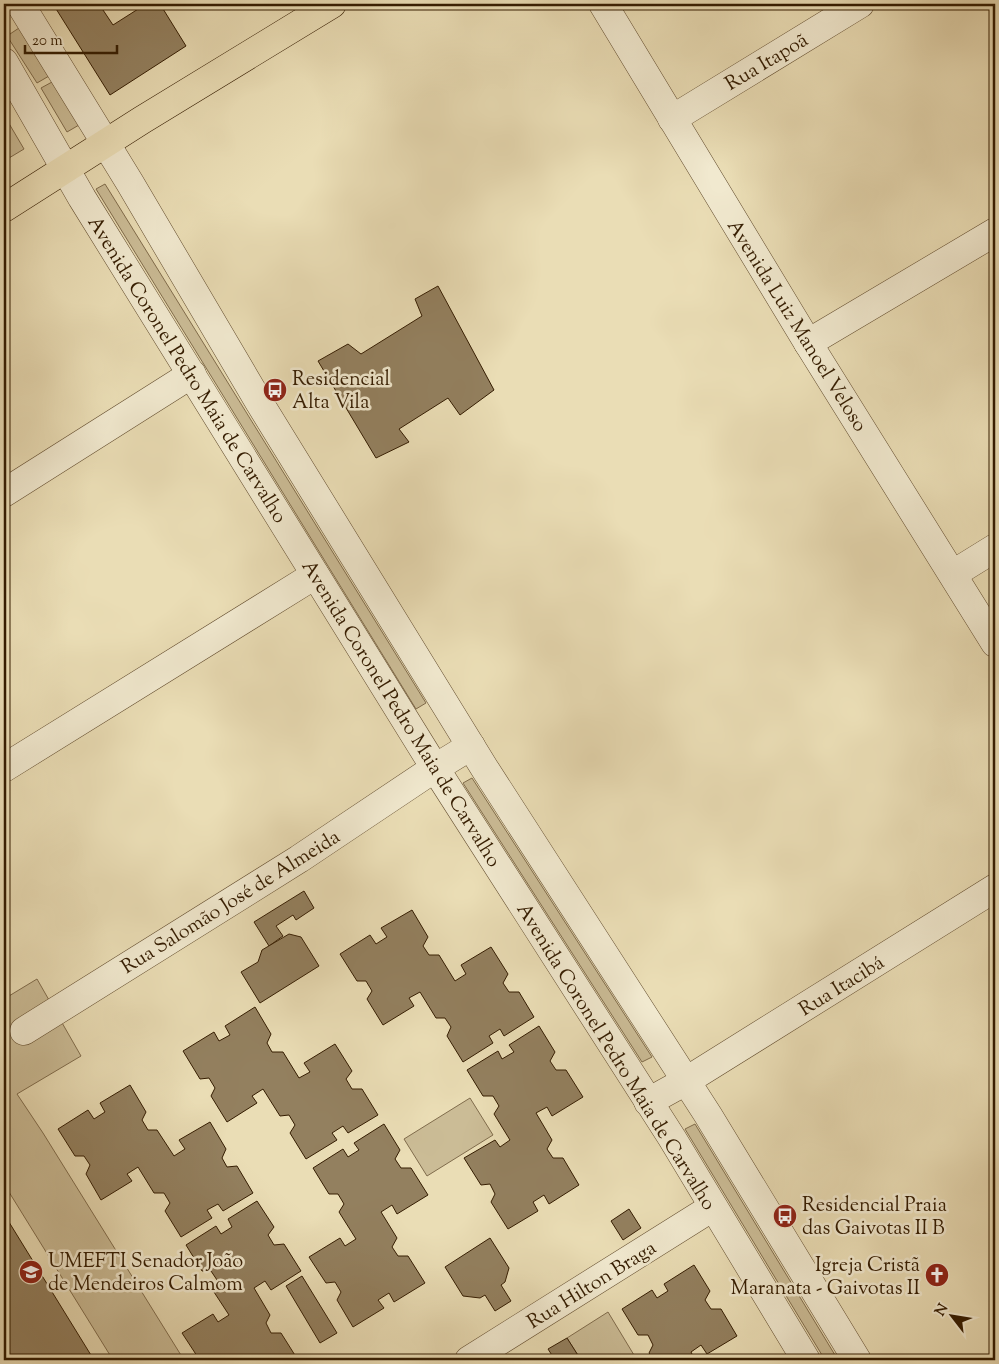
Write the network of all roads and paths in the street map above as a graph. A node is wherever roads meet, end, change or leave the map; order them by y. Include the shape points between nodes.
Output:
1 (332, 4) edge
2 (603, 4) edge
3 (860, 4) edge
4 (15, 10) edge
5 (4, 62) edge
6 (672, 119) junction
7 (106, 143) junction
8 (66, 169) junction
9 (4, 208) edge
10 (995, 232) edge
11 (808, 343) junction
12 (192, 374) junction
13 (4, 493) edge
14 (995, 548) edge
15 (953, 574) junction
16 (315, 575) junction
17 (995, 643) edge
18 (471, 746) junction
19 (4, 768) edge
20 (434, 768) junction
21 (995, 888) edge
22 (24, 1031) dead end
23 (686, 1081) junction
24 (648, 1102) junction
25 (714, 1207) junction
26 (468, 1360) edge
27 (806, 1360) edge
28 (857, 1360) edge

1 - 7 main road
2 - 6 street, Avenida Luiz Manoel Veloso
3 - 6 street, Rua Itapoã
4 - 7 street, Avenida Coronel Pedro Maia de Carvalho
5 - 8 street, Avenida Coronel Pedro Maia de Carvalho
6 - 11 street, Avenida Luiz Manoel Veloso
7 - 8 main road
7 - 18 street, Avenida Coronel Pedro Maia de Carvalho via 259,402
8 - 9 main road
8 - 12 street, Avenida Coronel Pedro Maia de Carvalho
10 - 11 street
11 - 15 street, Avenida Luiz Manoel Veloso
12 - 13 street
12 - 16 street, Avenida Coronel Pedro Maia de Carvalho
14 - 15 street
15 - 17 street, Avenida Luiz Manoel Veloso
16 - 19 street
16 - 20 street, Avenida Coronel Pedro Maia de Carvalho
18 - 20 street, Rua Salomão José de Almeida
18 - 23 street, Avenida Coronel Pedro Maia de Carvalho
20 - 22 street, Rua Salomão José de Almeida via 299,859
20 - 24 street, Avenida Coronel Pedro Maia de Carvalho
21 - 23 street, Rua Itacibá
23 - 24 street, Rua Itacibá
23 - 28 street, Avenida Coronel Pedro Maia de Carvalho
24 - 25 street, Avenida Coronel Pedro Maia de Carvalho
25 - 26 street, Rua Hilton Braga
25 - 27 street, Avenida Coronel Pedro Maia de Carvalho

